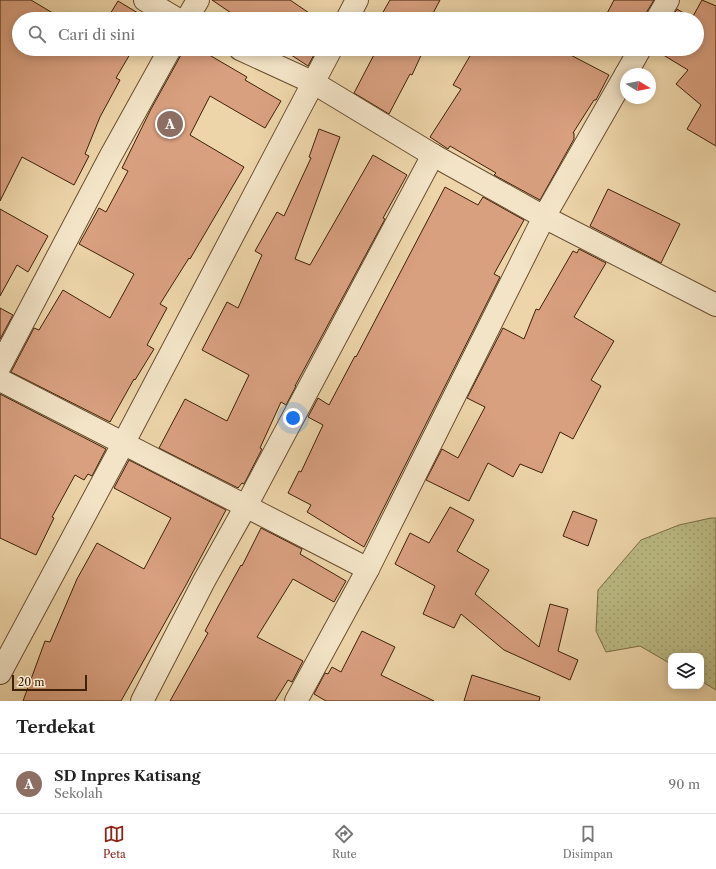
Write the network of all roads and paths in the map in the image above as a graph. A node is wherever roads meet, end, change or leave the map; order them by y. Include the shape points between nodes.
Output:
1 (145, 0) edge
2 (198, 0) edge
3 (357, 0) edge
4 (668, 0) edge
5 (165, 12) edge
6 (191, 12) edge
7 (351, 12) edge
8 (661, 12) edge
9 (166, 56) edge
10 (255, 56) edge
11 (328, 56) edge
12 (636, 56) edge
13 (629, 68) edge
14 (314, 83) junction
15 (620, 84) edge
16 (433, 155) junction
17 (544, 217) junction
18 (716, 305) edge
19 (0, 366) edge
20 (0, 380) edge
21 (123, 444) junction
22 (246, 506) junction
23 (368, 569) junction
24 (0, 673) edge
25 (142, 701) edge
26 (296, 701) edge

1 - 5 street
2 - 6 street
3 - 7 street
4 - 8 street
9 - 19 street
10 - 14 street
11 - 14 street
12 - 13 street
14 - 16 street
14 - 21 street
15 - 17 street
16 - 17 street
16 - 22 street
17 - 18 street
17 - 23 street
20 - 21 street
21 - 22 street
21 - 24 street
22 - 23 street
22 - 25 street
23 - 26 street

